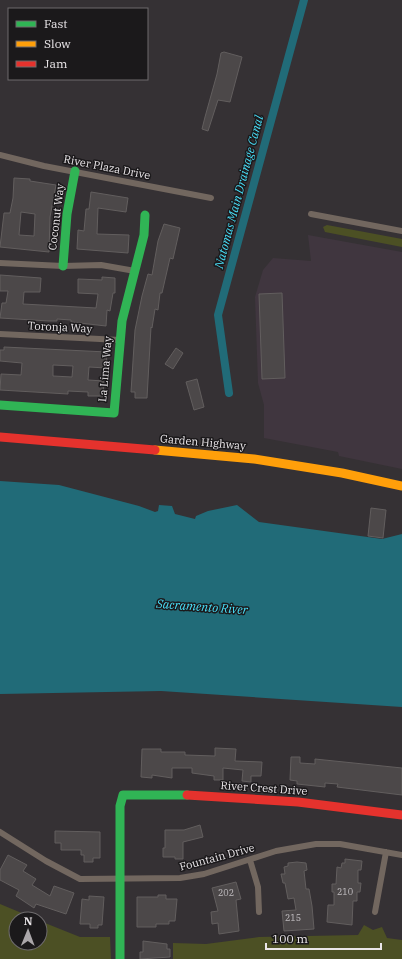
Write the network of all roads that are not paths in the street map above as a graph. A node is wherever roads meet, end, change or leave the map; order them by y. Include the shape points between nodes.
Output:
1 (0, 155) edge
2 (75, 171) junction
3 (211, 198) dead end
4 (311, 214) dead end
5 (145, 216) dead end
6 (402, 231) edge
7 (0, 263) edge
8 (63, 266) junction
9 (135, 271) junction
10 (0, 334) edge
11 (120, 340) junction
12 (0, 405) edge
13 (0, 437) edge
14 (402, 486) edge
15 (402, 815) edge
16 (0, 832) edge
17 (386, 852) junction
18 (402, 855) edge
19 (250, 860) junction
20 (120, 879) junction
21 (259, 912) dead end
22 (375, 912) dead end
23 (120, 959) edge

1 - 2 street, River Plaza Drive
2 - 3 street, River Plaza Drive
2 - 8 street, Coconut Way via 67,214
4 - 6 street
5 - 9 street, La Lima Way via 144,235
7 - 8 street
8 - 9 street via 101,265
9 - 11 street, La Lima Way via 122,321
10 - 11 street, Toronja Way
11 - 12 street, La Lima Way via 114,413
13 - 14 street, Garden Highway via 254,459 342,473
15 - 20 street, River Crest Drive via 272,800 123,795 120,806
16 - 20 street, Fountain Drive via 46,861 80,878
17 - 18 street, Fountain Drive
17 - 19 street, Fountain Drive via 340,844 316,844 297,846
17 - 22 street
19 - 20 street, Fountain Drive via 204,874 180,878
19 - 21 street via 258,887
20 - 23 street

